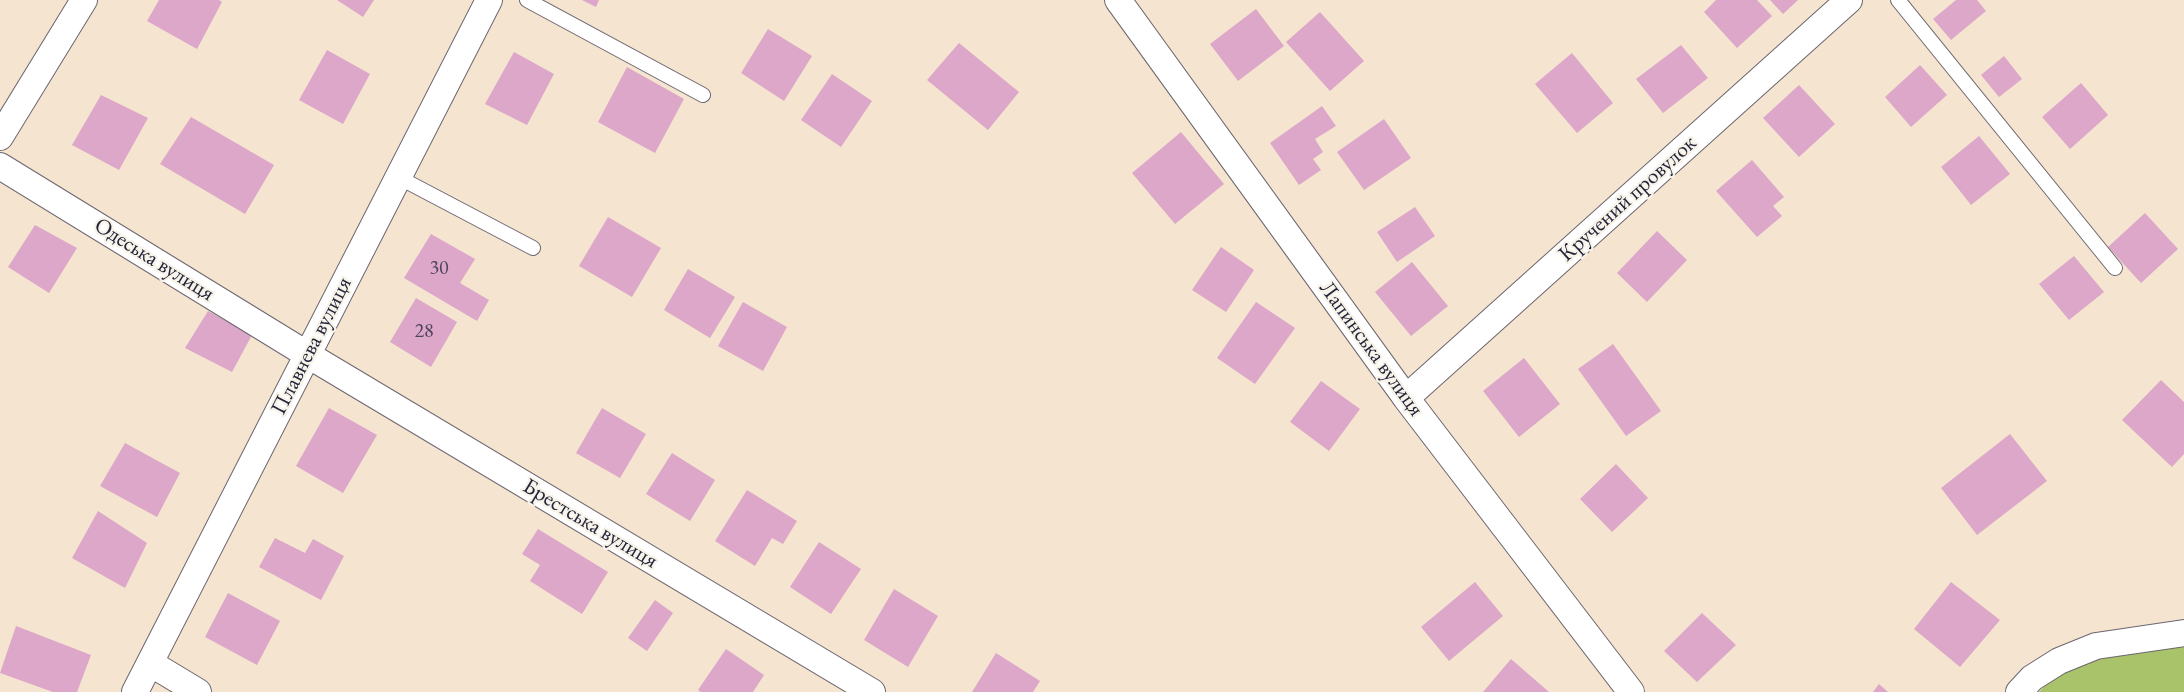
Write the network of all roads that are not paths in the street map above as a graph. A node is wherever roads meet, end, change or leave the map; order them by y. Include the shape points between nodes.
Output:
1 (84, 0) edge
2 (489, 0) edge
3 (527, 0) edge
4 (1118, 0) edge
5 (1849, 0) edge
6 (1898, 0) edge
7 (703, 95) dead end
8 (0, 137) edge
9 (0, 166) edge
10 (398, 177) junction
11 (533, 248) dead end
12 (2115, 268) dead end
13 (308, 355) junction
14 (1406, 398) junction
15 (2184, 633) edge
16 (150, 663) junction
17 (135, 692) edge
18 (198, 692) edge
19 (872, 692) edge
20 (1631, 692) edge
21 (2019, 692) edge

1 - 8 street
2 - 10 street, Плавнева вулиця
3 - 7 lane
4 - 14 street, Лапинська вулиця
5 - 14 street, Кручений провулок
6 - 12 lane
9 - 13 street, Одеська вулиця
10 - 11 lane
10 - 13 street, Плавнева вулиця
13 - 16 street, Плавнева вулиця
13 - 19 street, Брестська вулиця
14 - 20 street, Лапинська вулиця
15 - 21 street via 2096,646 2059,661 2032,678
16 - 17 street, Плавнева вулиця
16 - 18 street

